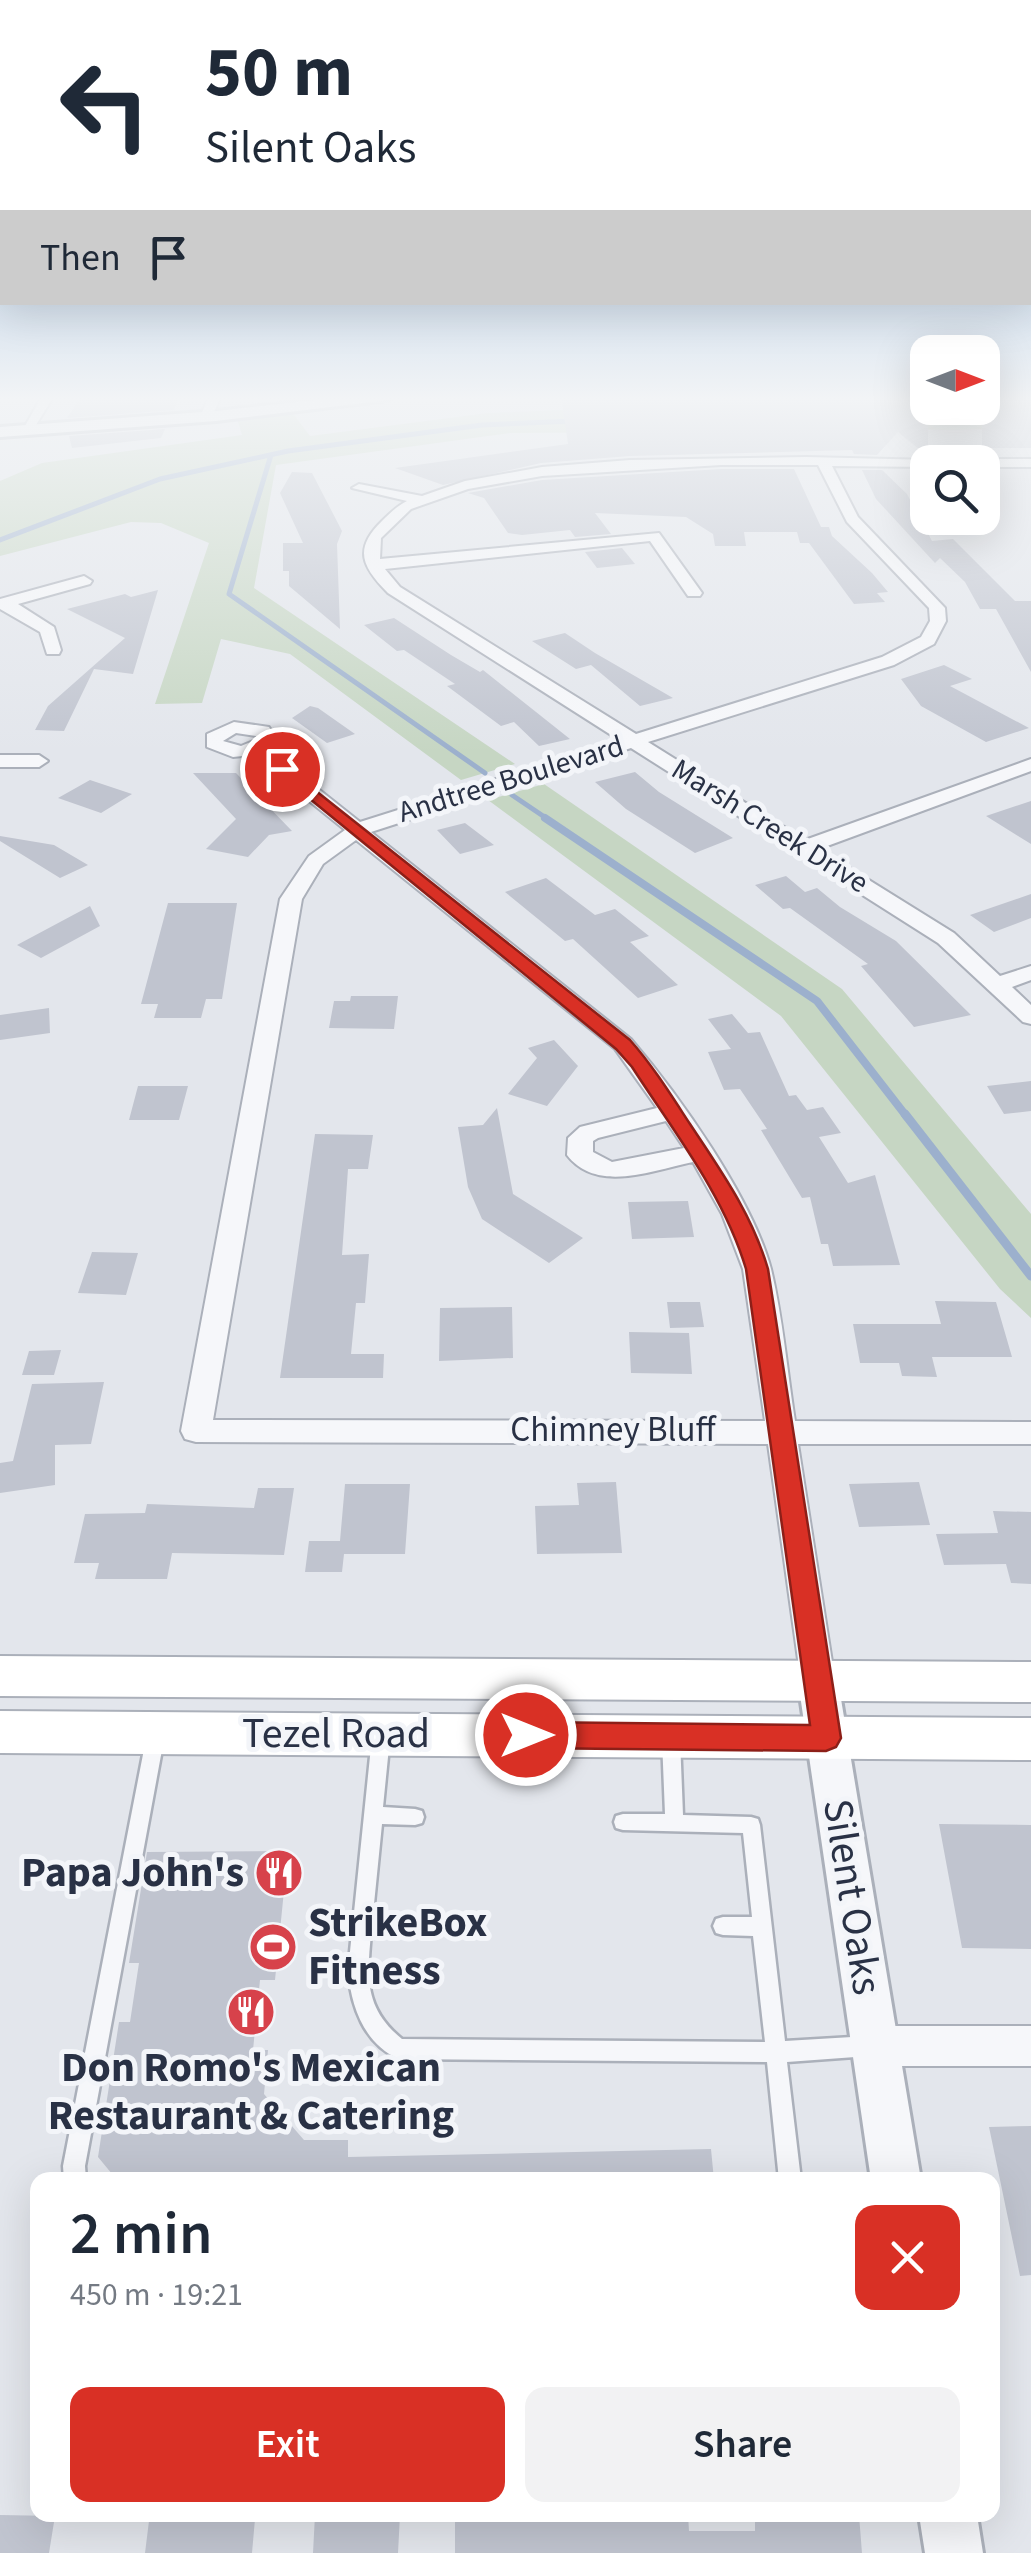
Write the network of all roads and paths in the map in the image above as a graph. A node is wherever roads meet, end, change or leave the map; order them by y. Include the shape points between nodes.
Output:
1 (397, 515) edge
2 (850, 515) edge
3 (374, 566) junction
4 (84, 581) dead end
5 (694, 593) dead end
6 (2, 603) edge
7 (53, 650) dead end
8 (635, 741) junction
9 (256, 749) dead end
10 (0, 761) edge
11 (39, 761) dead end
12 (1031, 765) edge
13 (358, 830) junction
14 (805, 847) junction
15 (1031, 973) edge
16 (999, 984) junction
17 (1031, 1018) edge
18 (671, 1112) junction
19 (698, 1153) junction
20 (782, 1430) junction
21 (196, 1431) joint
22 (1031, 1433) edge
23 (0, 1676) edge
24 (818, 1682) junction
25 (1031, 1682) edge
26 (0, 1732) edge
27 (157, 1734) junction
28 (381, 1734) junction
29 (671, 1736) junction
30 (826, 1738) junction
31 (1031, 1739) edge
32 (373, 1815) junction
33 (415, 1817) dead end
34 (623, 1822) dead end
35 (674, 1823) junction
36 (362, 1923) junction
37 (395, 1924) dead end
38 (724, 1926) dead end
39 (762, 1927) junction
40 (874, 2046) junction
41 (1031, 2046) edge
42 (777, 2052) junction
43 (75, 2172) edge
44 (789, 2172) edge
45 (895, 2172) edge
46 (949, 2522) edge
47 (954, 2553) edge

1 - 3 street via 372,544
2 - 8 street, Andtree Boulevard via 933,602 938,621 928,640 888,661
3 - 5 street via 654,536
3 - 8 street, Marsh Creek Drive via 406,598
4 - 6 street
6 - 7 street via 48,630
8 - 13 street, Andtree Boulevard
8 - 14 street, Marsh Creek Drive
9 - 13 street, Silent Oaks
10 - 11 street
12 - 14 street
13 - 18 street, Silent Oaks via 623,1044
13 - 21 street, Andtree Boulevard via 309,866 291,898
14 - 16 street, Marsh Creek Drive via 946,938
15 - 16 street
16 - 17 street, Marsh Creek Drive
18 - 19 street, Silent Oaks
18 - 19 street via 589,1132 580,1155 612,1170
19 - 20 street, Silent Oaks via 747,1235
20 - 21 street, Chimney Bluff
20 - 22 street, Chimney Bluff
20 - 24 street, Silent Oaks
23 - 24 main road, Tezel Road
24 - 25 main road, Tezel Road
24 - 30 street, Silent Oaks
26 - 27 main road, Tezel Road
27 - 28 main road, Tezel Road
27 - 43 lane
28 - 29 main road, Tezel Road
28 - 32 lane
29 - 30 main road, Tezel Road
29 - 35 lane
30 - 31 main road, Tezel Road
30 - 40 street, Silent Oaks
32 - 33 lane
32 - 36 lane
34 - 35 lane
35 - 39 lane via 750,1825
36 - 37 lane
36 - 42 lane via 360,2000 374,2031 399,2048
38 - 39 lane
39 - 42 lane
40 - 41 street
40 - 42 lane
40 - 45 street, Silent Oaks
42 - 44 lane
46 - 47 street

